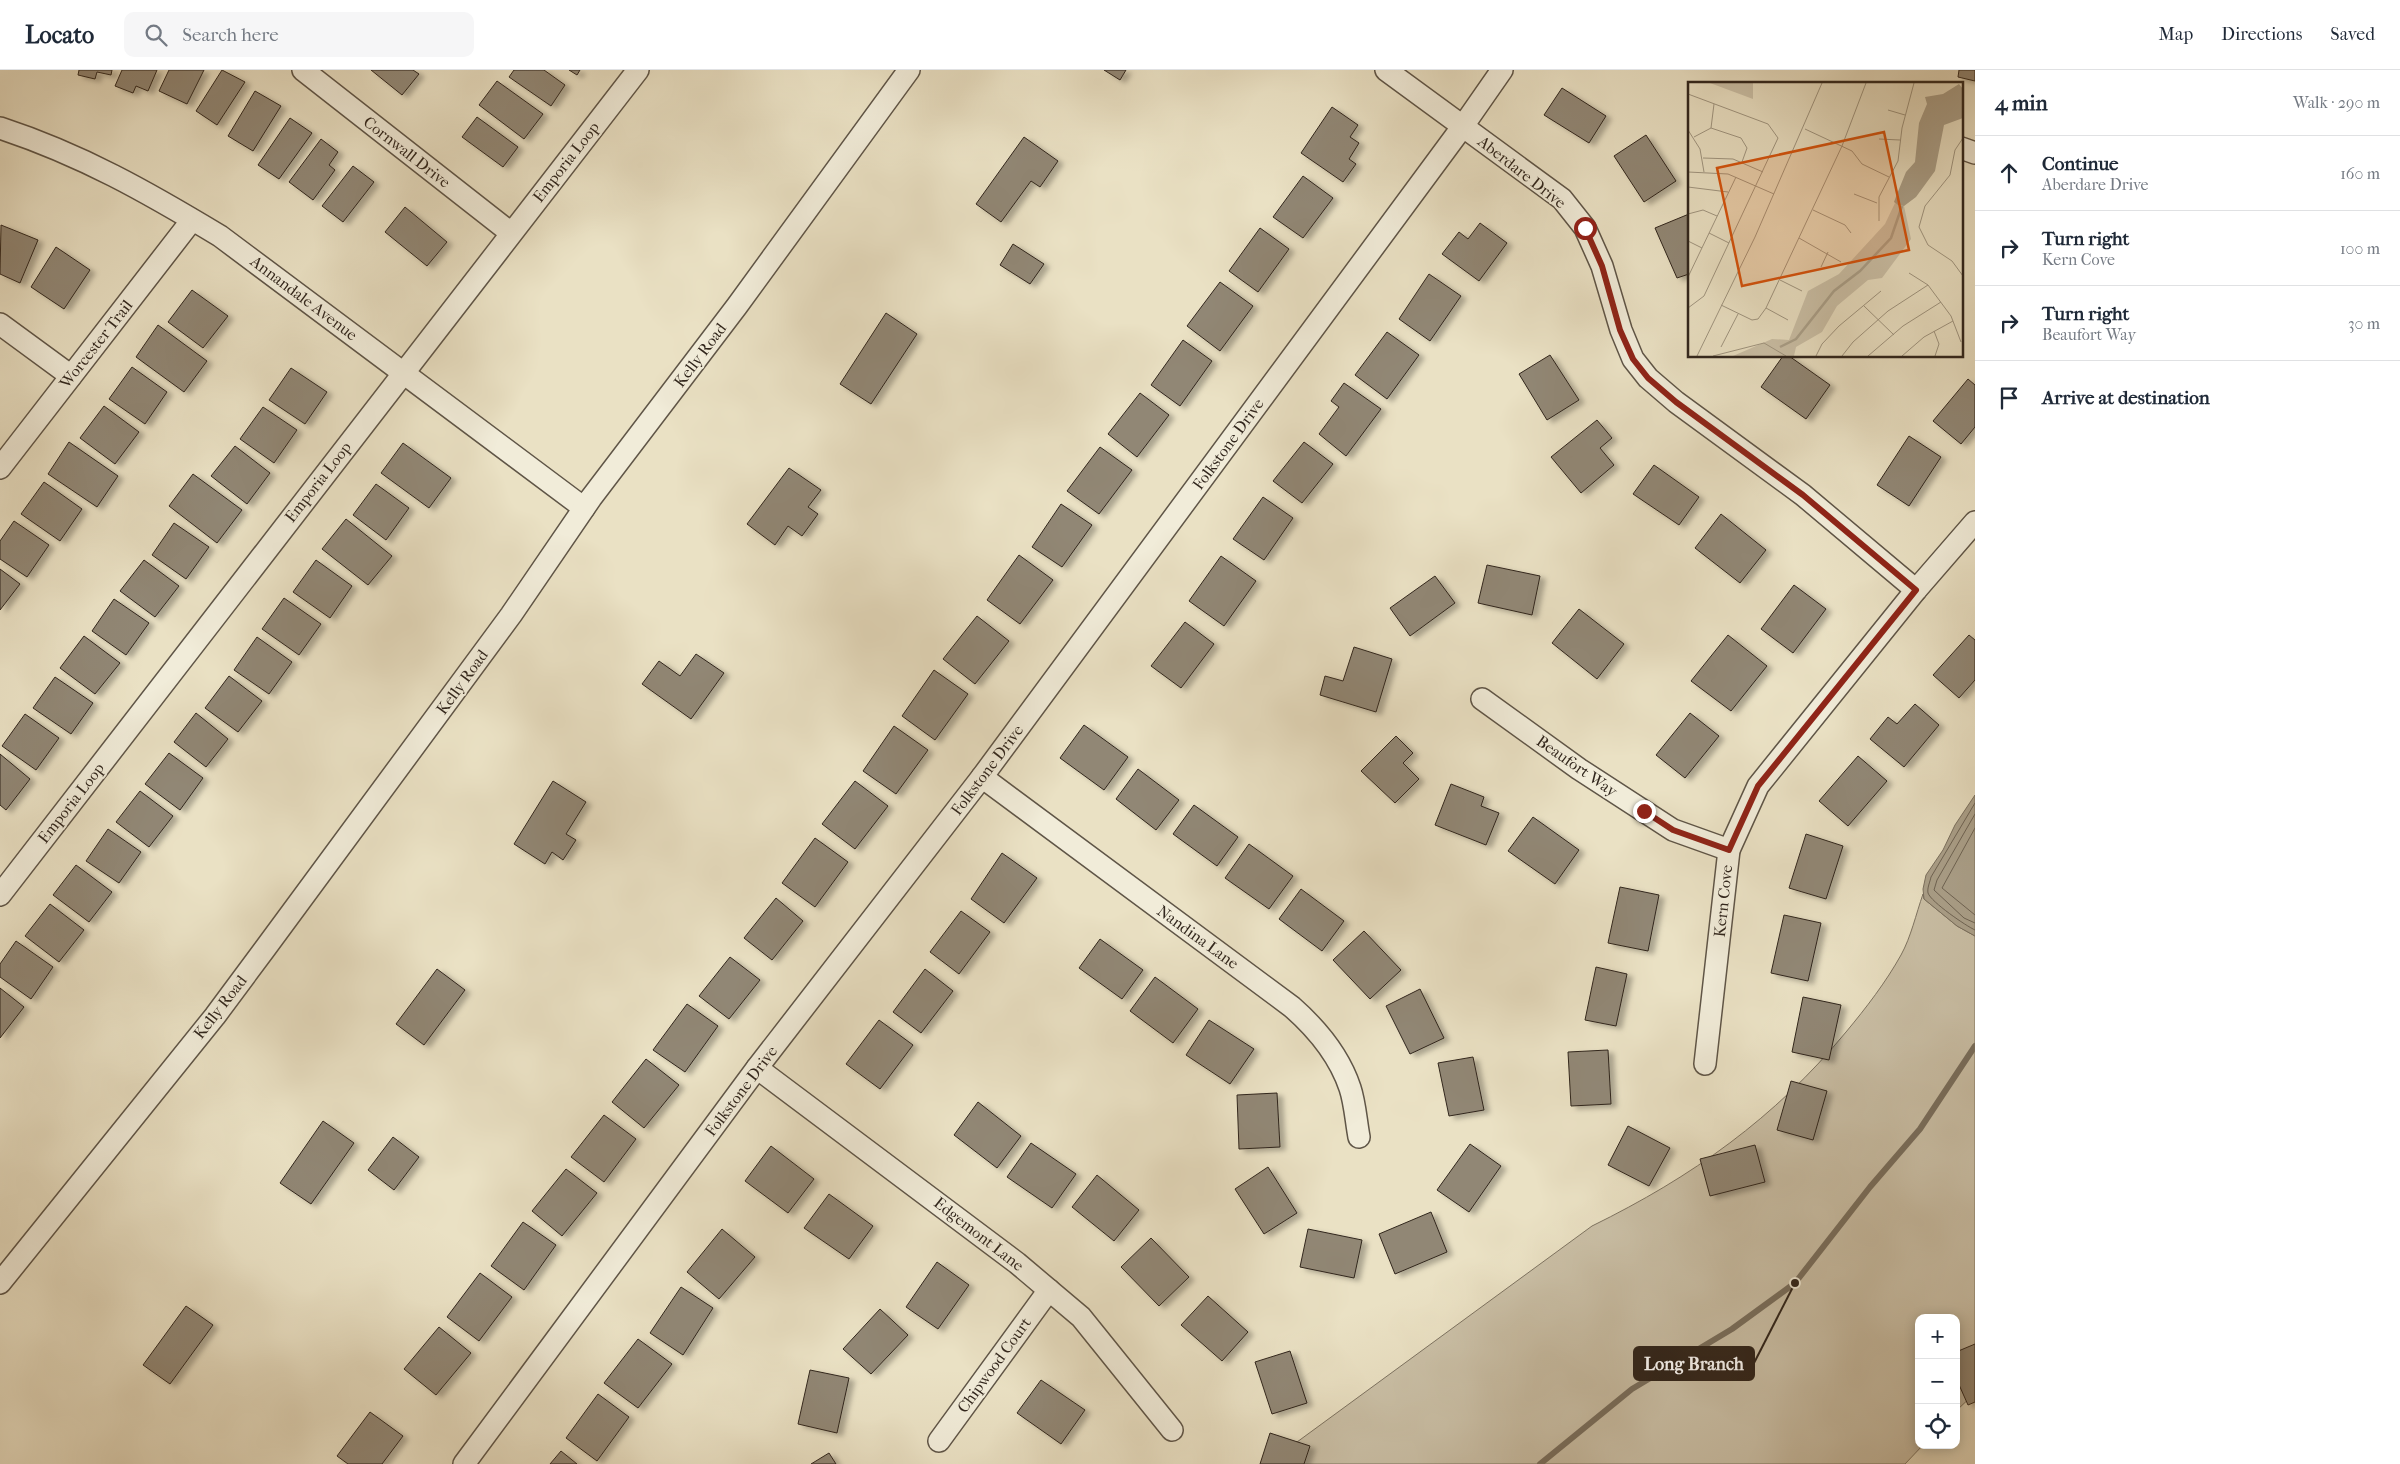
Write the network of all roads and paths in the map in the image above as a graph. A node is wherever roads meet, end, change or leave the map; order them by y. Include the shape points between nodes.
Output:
1 (302, 70) edge
2 (638, 70) edge
3 (909, 70) edge
4 (1386, 70) edge
5 (1502, 70) edge
6 (1463, 126) junction
7 (0, 128) edge
8 (1962, 148) edge
9 (1975, 152) edge
10 (192, 220) junction
11 (510, 233) junction
12 (0, 324) edge
13 (403, 372) junction
14 (71, 376) junction
15 (0, 468) edge
16 (584, 508) junction
17 (1975, 522) edge
18 (1916, 590) junction
19 (1482, 699) dead end
20 (982, 777) junction
21 (1729, 850) junction
22 (0, 895) edge
23 (1705, 1064) dead end
24 (757, 1068) junction
25 (1359, 1137) dead end
26 (0, 1283) edge
27 (1050, 1290) junction
28 (1172, 1430) dead end
29 (939, 1441) dead end
30 (464, 1464) edge

1 - 11 street, Cornwall Drive
2 - 11 street, Emporia Loop
3 - 16 street, Kelly Road via 737,306
4 - 6 street, Aberdare Drive
5 - 6 street, Folkstone Drive
6 - 18 street, Aberdare Drive via 1562,199 1585,228 1602,266 1620,330 1633,359 1648,378 1803,495
6 - 20 street, Folkstone Drive
7 - 10 street, Annandale Avenue via 105,170
8 - 9 street
10 - 13 street, Annandale Avenue via 256,262
10 - 14 street, Worcester Trail
11 - 13 street, Emporia Loop
12 - 14 street
13 - 16 street, Annandale Avenue
13 - 22 street, Emporia Loop
14 - 15 street, Worcester Trail
16 - 26 street, Kelly Road via 511,615 215,1016
17 - 18 street, Kern Cove
18 - 21 street, Kern Cove via 1758,786
19 - 21 street, Beaufort Way via 1579,769 1673,830
20 - 24 street, Folkstone Drive
20 - 25 street, Nandina Lane via 1309,1022 1323,1037 1350,1088
21 - 23 street, Kern Cove
24 - 27 street, Edgemont Lane
24 - 30 street, Folkstone Drive
27 - 28 street, Edgemont Lane via 1081,1317
27 - 29 street, Chipwood Court

